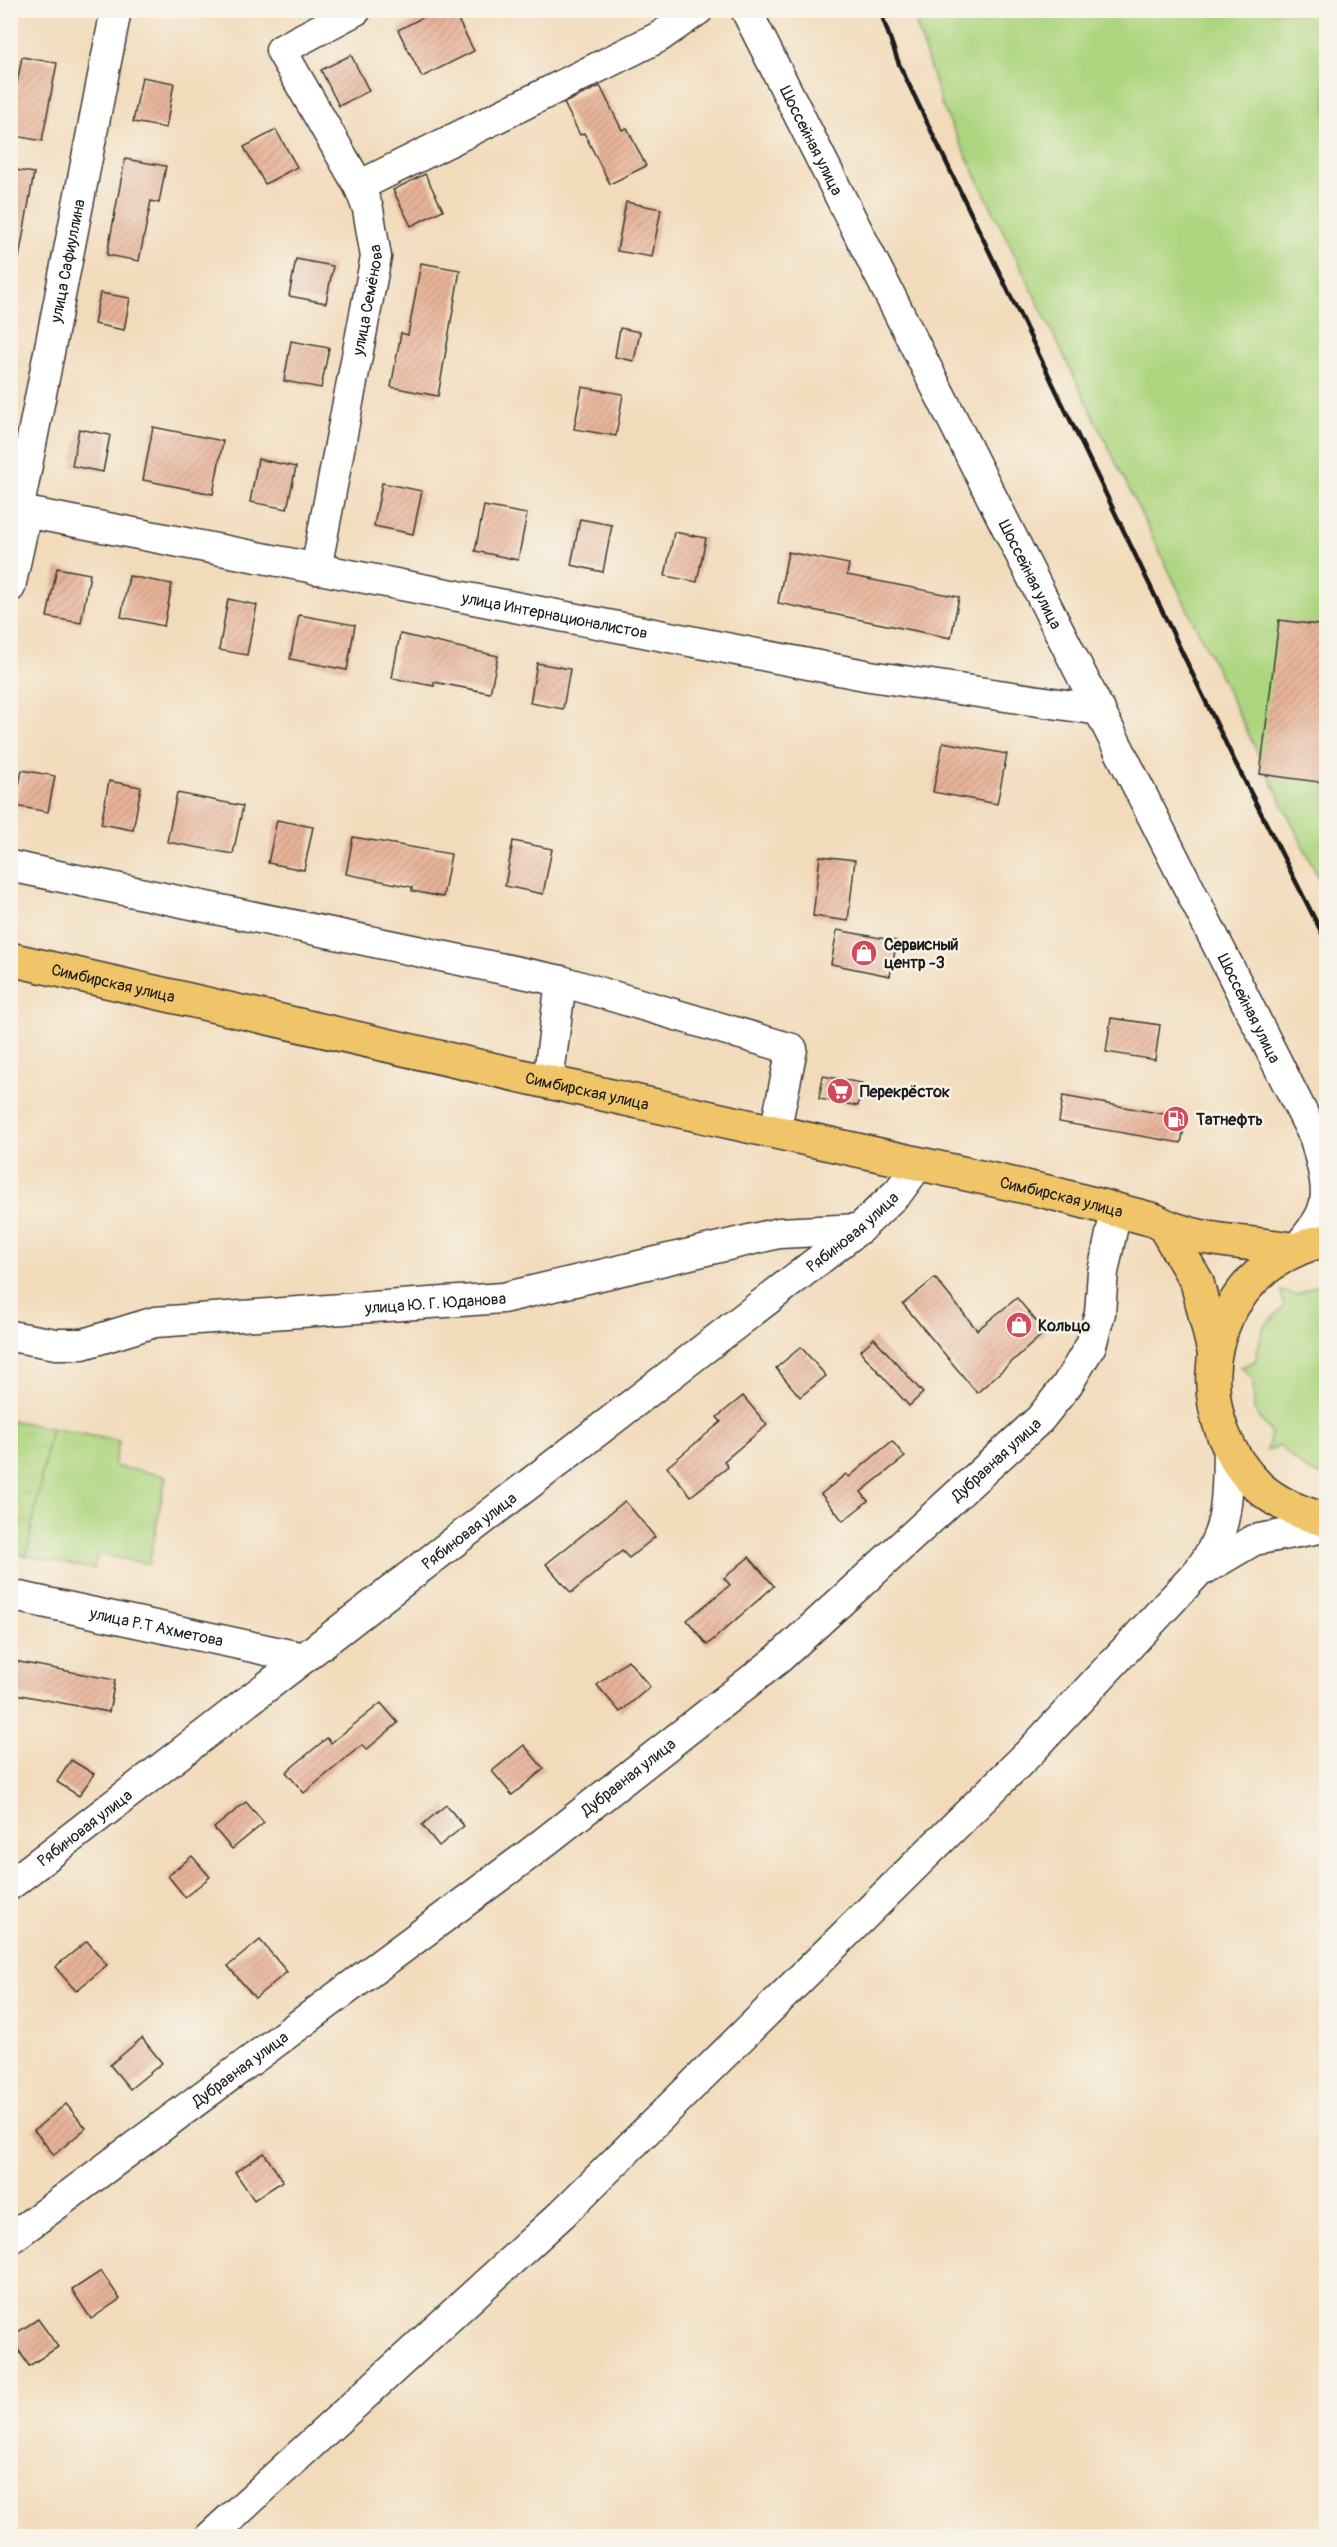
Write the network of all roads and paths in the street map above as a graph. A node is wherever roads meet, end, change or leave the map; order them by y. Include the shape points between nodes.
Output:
1 (116, 10) edge
2 (356, 10) edge
3 (698, 10) edge
4 (746, 10) edge
5 (359, 186) junction
6 (18, 511) edge
7 (316, 569) junction
8 (10, 587) edge
9 (1100, 710) junction
10 (10, 866) edge
11 (10, 959) edge
12 (561, 981) junction
13 (548, 1082) junction
14 (775, 1132) junction
15 (1321, 1146) edge
16 (919, 1164) junction
17 (1116, 1211) junction
18 (1164, 1226) junction
19 (859, 1229) junction
20 (1326, 1240) edge
21 (1296, 1250) junction
22 (10, 1336) edge
23 (1214, 1352) junction
24 (1228, 1448) junction
25 (1326, 1520) edge
26 (1326, 1527) edge
27 (1197, 1573) junction
28 (10, 1595) edge
29 (304, 1658) junction
30 (14, 1878) edge
31 (10, 2239) edge
32 (211, 2536) edge

1 - 6 street, улица Сафиуллина
2 - 5 street, улица Семёнова via 281,50
3 - 5 street via 659,37
4 - 9 street, Шоссейная улица
5 - 7 street, улица Семёнова via 368,209 376,257
6 - 7 street, улица Интернационалистов
6 - 8 street, улица Сафиуллина
7 - 9 street, улица Интернационалистов via 870,676
9 - 15 street, Шоссейная улица
10 - 12 street
11 - 13 main road, Симбирская улица
12 - 13 street
12 - 14 street via 792,1049
13 - 14 main road, Симбирская улица
14 - 16 main road, Симбирская улица
15 - 21 street, Шоссейная улица via 1325,1204
16 - 17 main road, Симбирская улица
16 - 19 street, Рябиновая улица via 899,1191
17 - 18 main road, Симбирская улица
17 - 31 street, Дубравная улица via 1091,1345 1040,1419 778,1659 528,1855
18 - 21 main road, Симбирская улица
18 - 23 main road via 1197,1282
19 - 22 street, улица Ю. Г. Юданова via 779,1233 503,1298 155,1322 84,1344 56,1344
19 - 29 street, Рябиновая улица
20 - 21 main road
21 - 23 main road via 1277,1260 1239,1296 1225,1320
23 - 24 main road via 1211,1385
24 - 25 main road via 1240,1467 1272,1497 1304,1514
24 - 27 street via 1223,1527 1216,1547
26 - 27 street via 1254,1540
27 - 32 street via 1031,1751 562,2214
28 - 29 street, улица Р.Т Ахметова
29 - 30 street, Рябиновая улица

